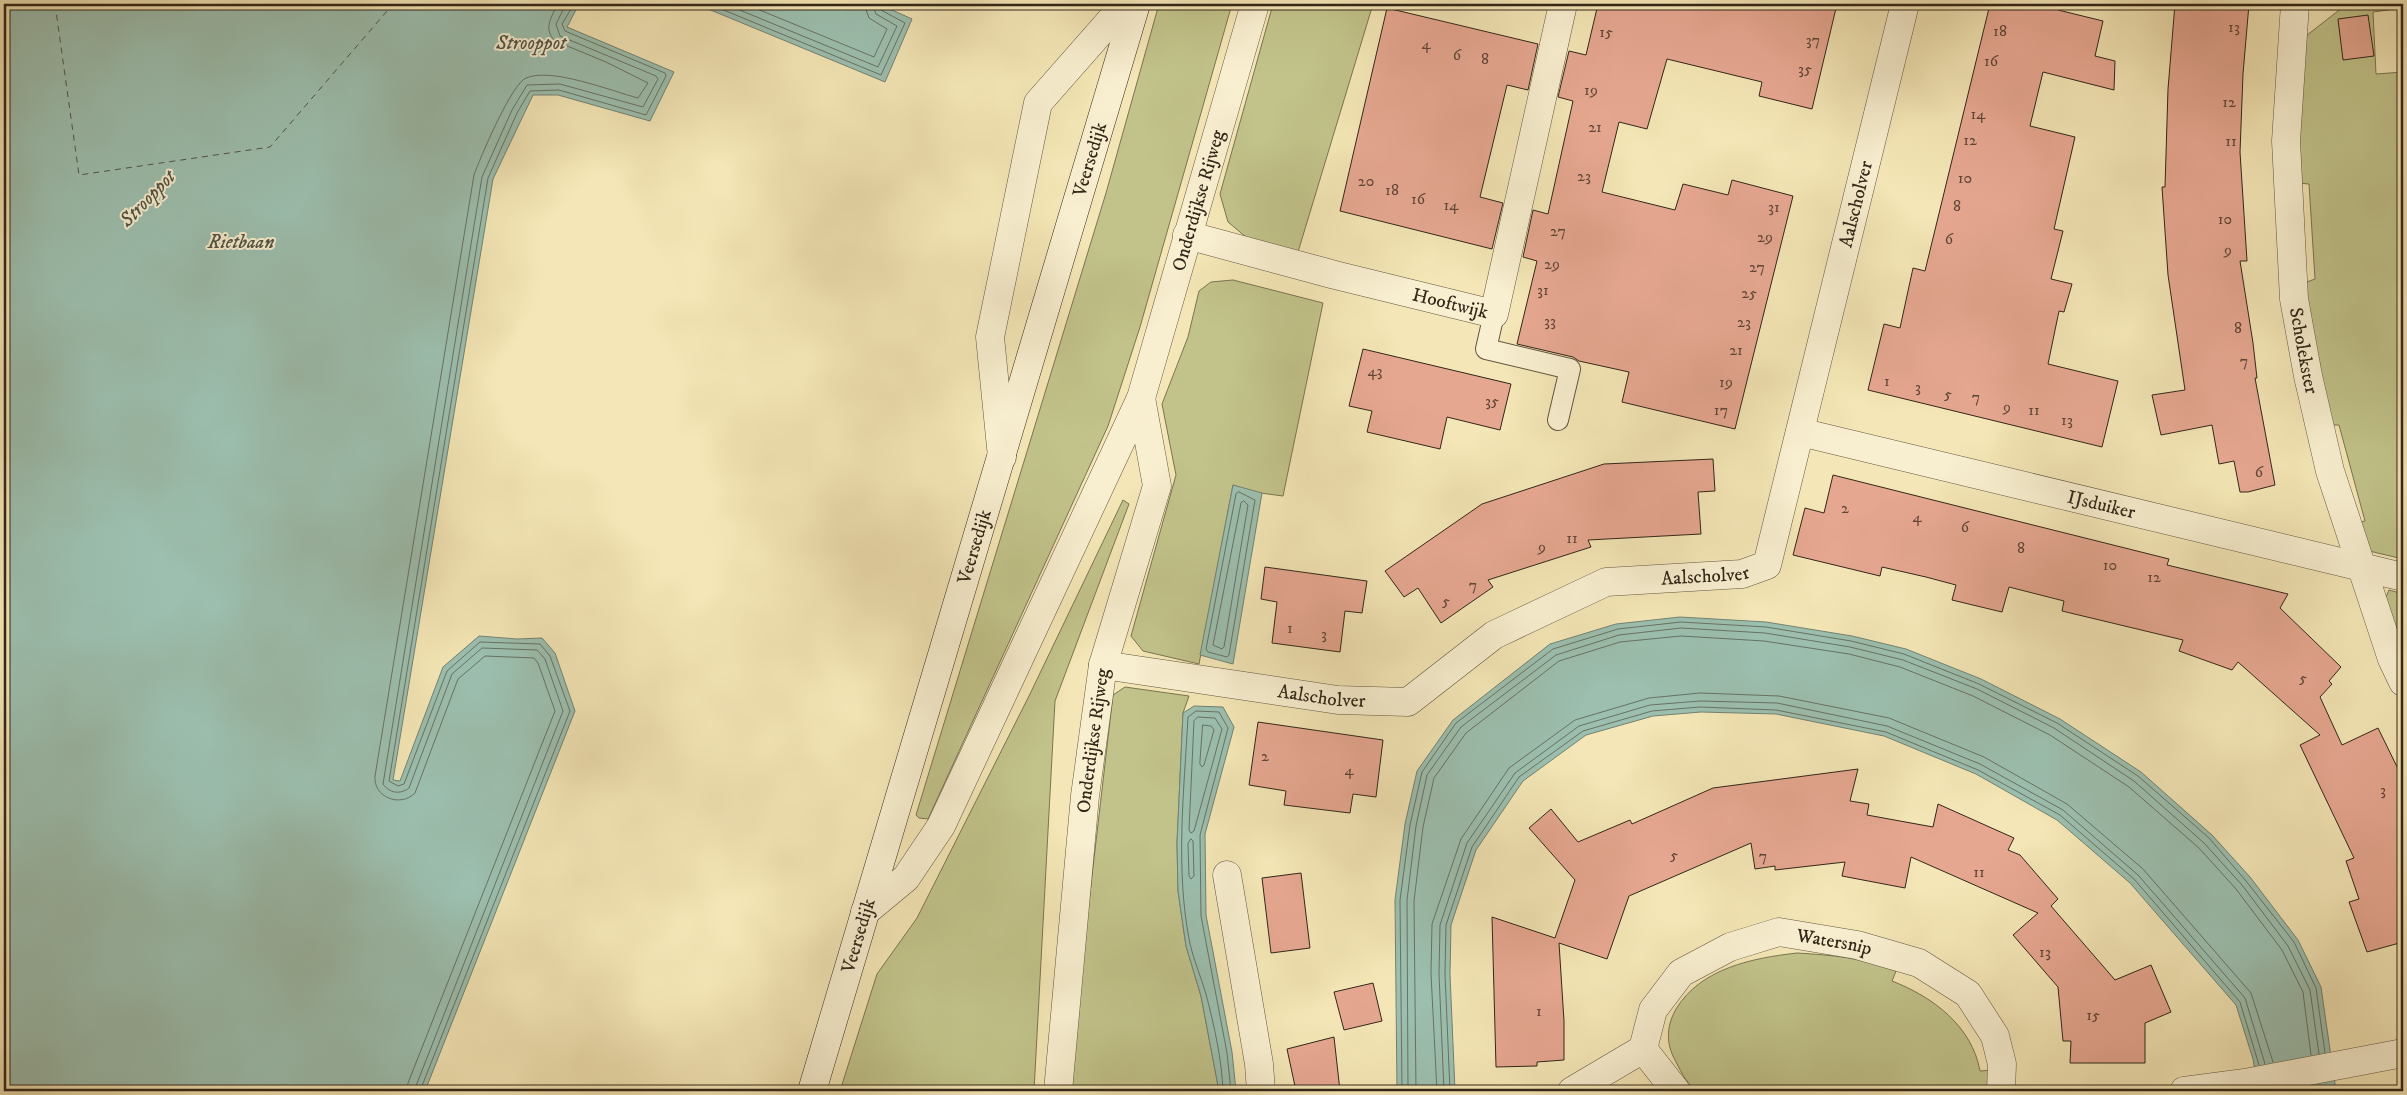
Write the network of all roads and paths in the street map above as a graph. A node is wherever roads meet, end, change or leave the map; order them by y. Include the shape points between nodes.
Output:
1 (1125, 4) edge
2 (1136, 4) edge
3 (1255, 4) edge
4 (1563, 4) edge
5 (1905, 4) edge
6 (2295, 4) edge
7 (1188, 235) junction
8 (1494, 314) junction
9 (1141, 398) junction
10 (1558, 420) dead end
11 (1800, 432) junction
12 (1002, 458) junction
13 (2363, 568) junction
14 (2403, 577) edge
15 (1102, 665) junction
16 (2403, 682) edge
17 (1228, 875) dead end
18 (865, 912) junction
19 (1643, 1050) junction
20 (2403, 1053) edge
21 (812, 1091) edge
22 (1058, 1091) edge
23 (1261, 1091) edge
24 (1572, 1091) edge
25 (1676, 1091) edge
26 (2001, 1091) edge
27 (2184, 1091) edge

1 - 12 street via 1038,103 990,337
2 - 12 street, Veersedijk
3 - 7 street, Onderdijkse Rijweg
4 - 8 street, Hooftwijk
5 - 11 street, Aalscholver
6 - 13 street, Scholekster via 2286,141 2294,299 2330,471
7 - 8 street, Hooftwijk
7 - 9 street, Onderdijkse Rijweg
8 - 10 lane via 1486,349 1570,369
9 - 15 street, Onderdijkse Rijweg via 1157,486
9 - 18 street, Onderdijkse Rijweg via 940,826 906,878
11 - 13 street, IJsduiker
11 - 15 street, Aalscholver via 1767,565 1742,574 1606,582 1494,635 1408,702 1338,700
12 - 18 street, Veersedijk
13 - 14 street, IJsduiker
13 - 16 street, Scholekster via 2392,660
15 - 22 street, Onderdijkse Rijweg via 1085,796
17 - 23 street
18 - 21 street, Veersedijk
19 - 24 street
19 - 25 street
19 - 26 street, Watersnip via 1652,1010 1681,973 1730,947 1779,932 1857,945 1918,963 1968,994 1995,1036 2002,1064
20 - 27 street via 2246,1083

